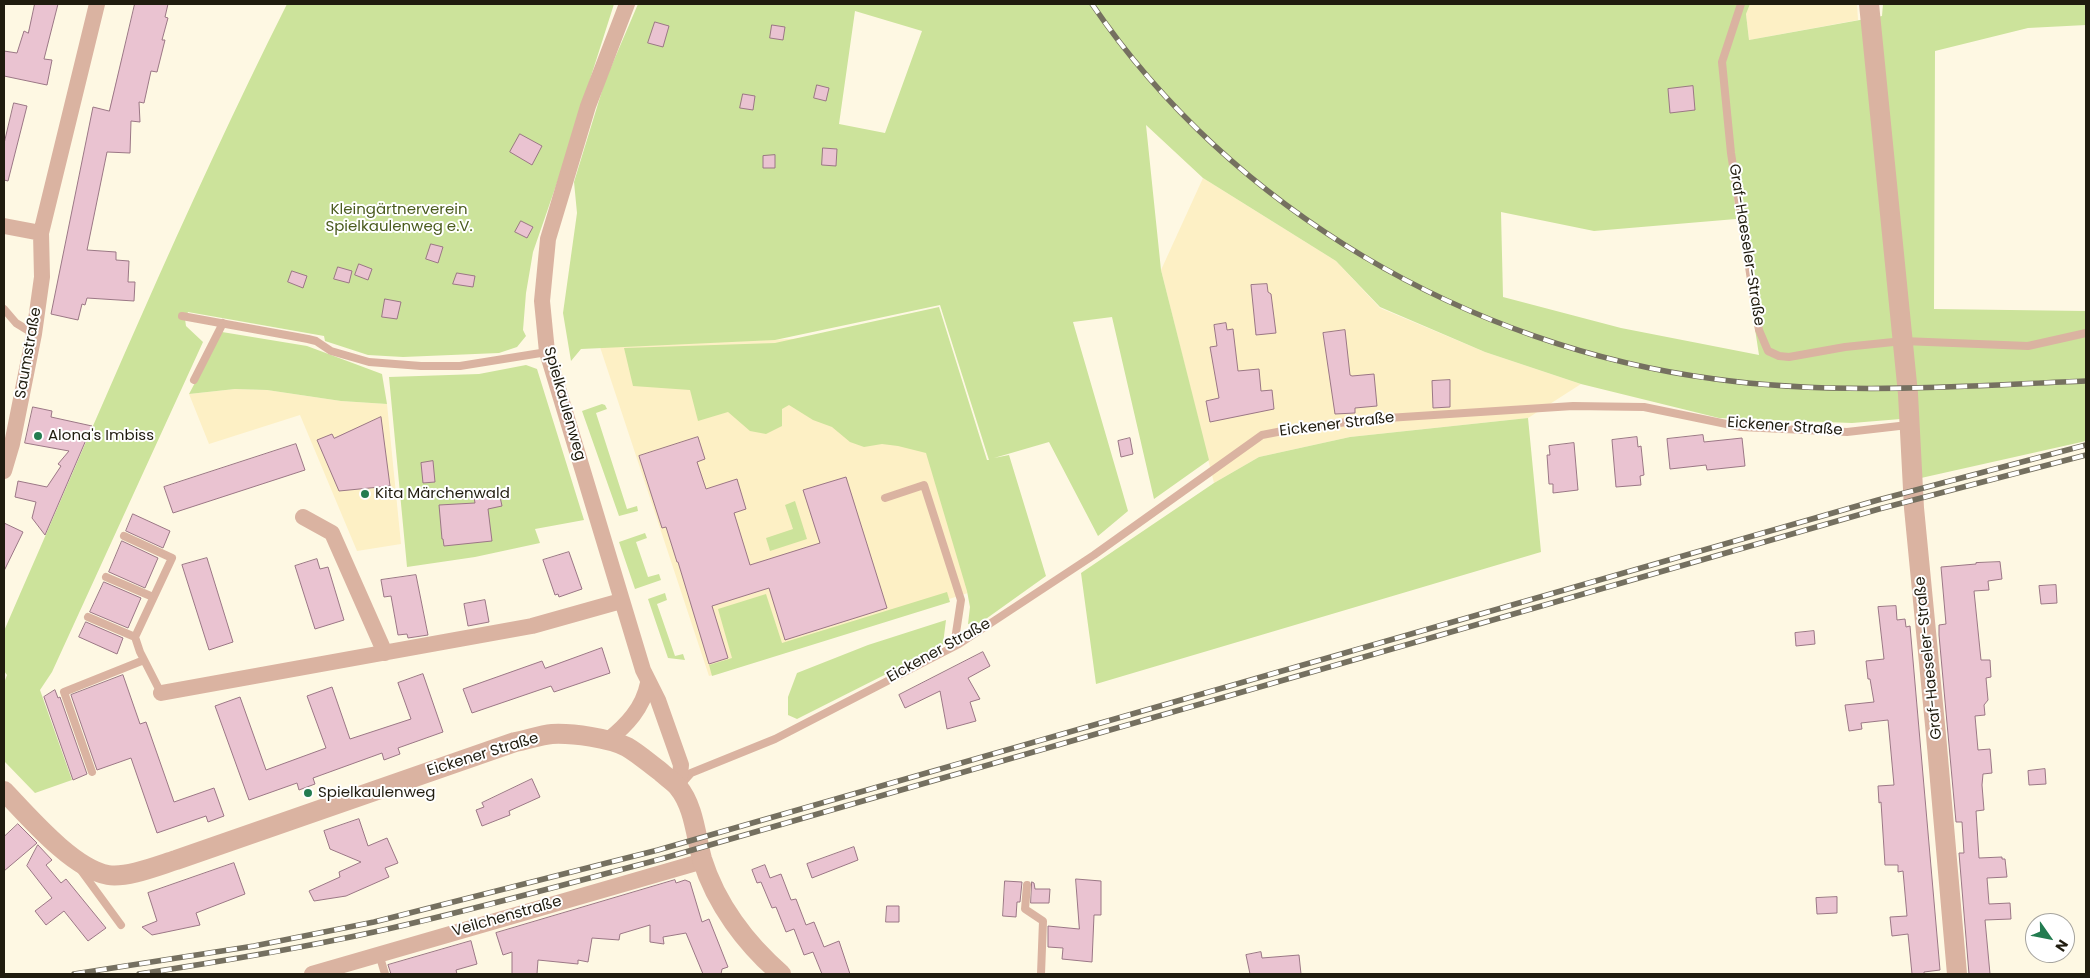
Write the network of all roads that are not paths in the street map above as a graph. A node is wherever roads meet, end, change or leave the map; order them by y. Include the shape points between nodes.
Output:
1 (97, 4) edge
2 (627, 4) edge
3 (1741, 4) edge
4 (1869, 4) edge
5 (4, 226) edge
6 (41, 233) junction
7 (4, 309) edge
8 (182, 316) dead end
9 (223, 322) junction
10 (2086, 333) edge
11 (34, 334) junction
12 (1902, 341) junction
13 (547, 352) junction
14 (194, 380) dead end
15 (1910, 425) junction
16 (4, 471) edge
17 (885, 498) dead end
18 (303, 517) dead end
19 (124, 536) dead end
20 (106, 576) dead end
21 (153, 597) junction
22 (621, 601) junction
23 (88, 617) dead end
24 (135, 637) junction
25 (954, 646) junction
26 (385, 653) junction
27 (144, 660) junction
28 (648, 683) junction
29 (161, 693) joint
30 (607, 741) junction
31 (92, 772) dead end
32 (678, 787) junction
33 (4, 791) edge
34 (73, 860) junction
35 (703, 861) junction
36 (1027, 885) dead end
37 (121, 925) dead end
38 (379, 954) junction
39 (761, 968) edge
40 (312, 974) edge
41 (385, 974) edge
42 (781, 974) edge
43 (1041, 974) edge
44 (1956, 974) edge

1 - 6 street, Saumstraße
2 - 13 street, Spielkaulenweg via 588,106 548,239 542,302
3 - 12 lane, Graf-Haeseler-Straße via 1722,62 1731,153 1763,342 1768,351 1789,357
4 - 12 street, Graf-Haeseler-Straße
5 - 6 street
6 - 11 street, Saumstraße via 42,277
7 - 11 lane via 16,323
8 - 9 lane
9 - 13 lane via 308,338 331,351 369,362 460,366
9 - 14 lane
10 - 12 lane, Graf-Haeseler-Straße via 2028,346
11 - 16 street, Saumstraße
12 - 15 street, Graf-Haeseler-Straße
13 - 22 street, Spielkaulenweg
15 - 25 lane, Eickener Straße via 1847,432 1741,427 1644,407 1573,406 1372,419 1262,435 1094,555
15 - 44 street, Graf-Haeseler-Straße via 1914,508
17 - 25 lane via 924,486 960,600
18 - 26 street via 332,533
19 - 21 lane via 172,558
20 - 21 lane
21 - 24 lane
22 - 26 street via 532,626
22 - 28 street, Spielkaulenweg
23 - 24 lane
24 - 27 lane
25 - 32 lane, Eickener Straße via 775,739 691,773
26 - 29 street
27 - 29 lane
27 - 31 lane via 64,692
28 - 30 street via 641,706
28 - 32 street, Spielkaulenweg via 658,700 681,765
30 - 32 street, Eickener Straße via 626,747 648,761
30 - 34 street, Eickener Straße via 552,734 515,742 135,872 109,875
32 - 35 street via 688,805
33 - 34 street, Eickener Straße
34 - 37 lane
35 - 38 street, Veilchenstraße
35 - 39 street via 721,900
36 - 43 lane via 1025,908 1043,921
38 - 40 street, Veilchenstraße
38 - 41 lane
39 - 42 street

